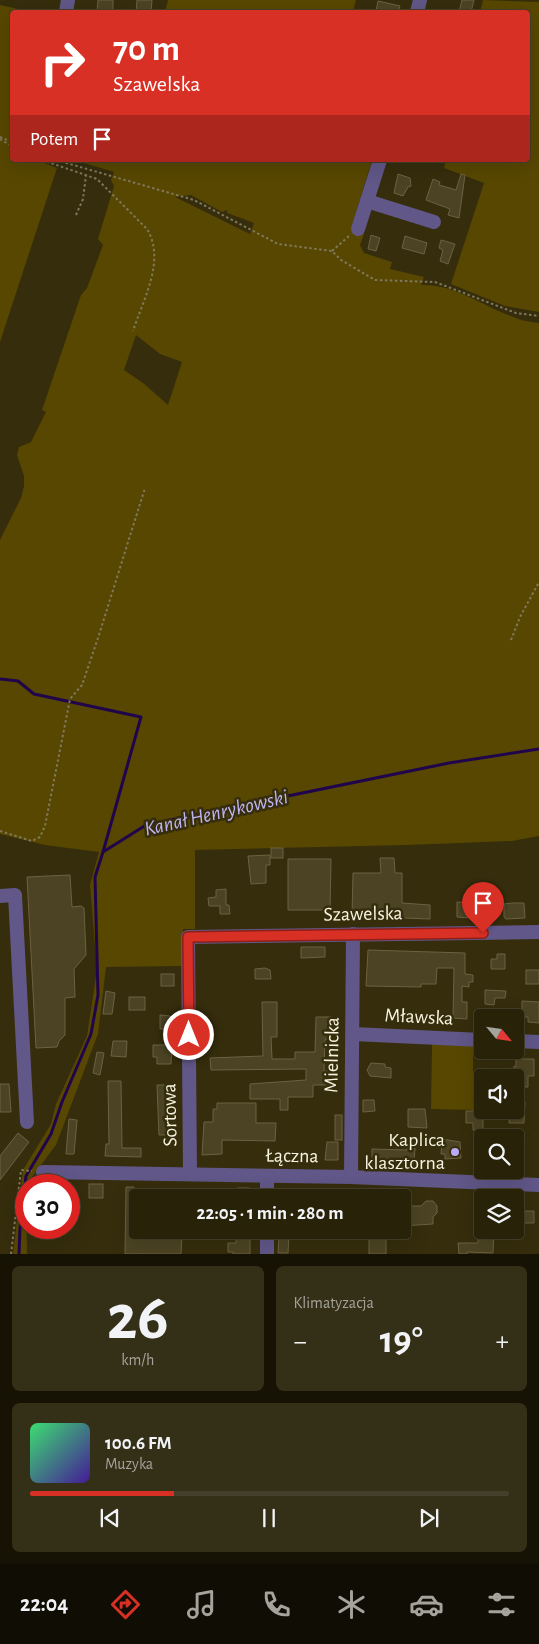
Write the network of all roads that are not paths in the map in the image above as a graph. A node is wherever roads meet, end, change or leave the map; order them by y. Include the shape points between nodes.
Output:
1 (379, 162) edge
2 (367, 201) junction
3 (434, 222) dead end
4 (358, 229) road end
5 (0, 896) edge
6 (539, 932) edge
7 (353, 934) junction
8 (188, 937) joint
9 (353, 1034) junction
10 (474, 1040) edge
11 (524, 1041) edge
12 (539, 1042) edge
13 (27, 1122) dead end
14 (39, 1172) road end
15 (190, 1173) junction
16 (267, 1176) junction
17 (351, 1177) junction
18 (539, 1185) edge
19 (267, 1189) edge
20 (267, 1239) edge
21 (266, 1254) edge

1 - 2 street
2 - 3 street
2 - 4 street
5 - 13 street via 15,895
6 - 7 street, Szawelska
7 - 8 street, Szawelska
7 - 9 street, Mielnicka
8 - 15 street, Sortowa
9 - 10 street, Mławska
9 - 17 street, Mielnicka
11 - 12 street
14 - 15 street, Łączna
15 - 16 street, Łączna
16 - 17 street, Łączna
16 - 19 street
17 - 18 street, Łączna
20 - 21 street

